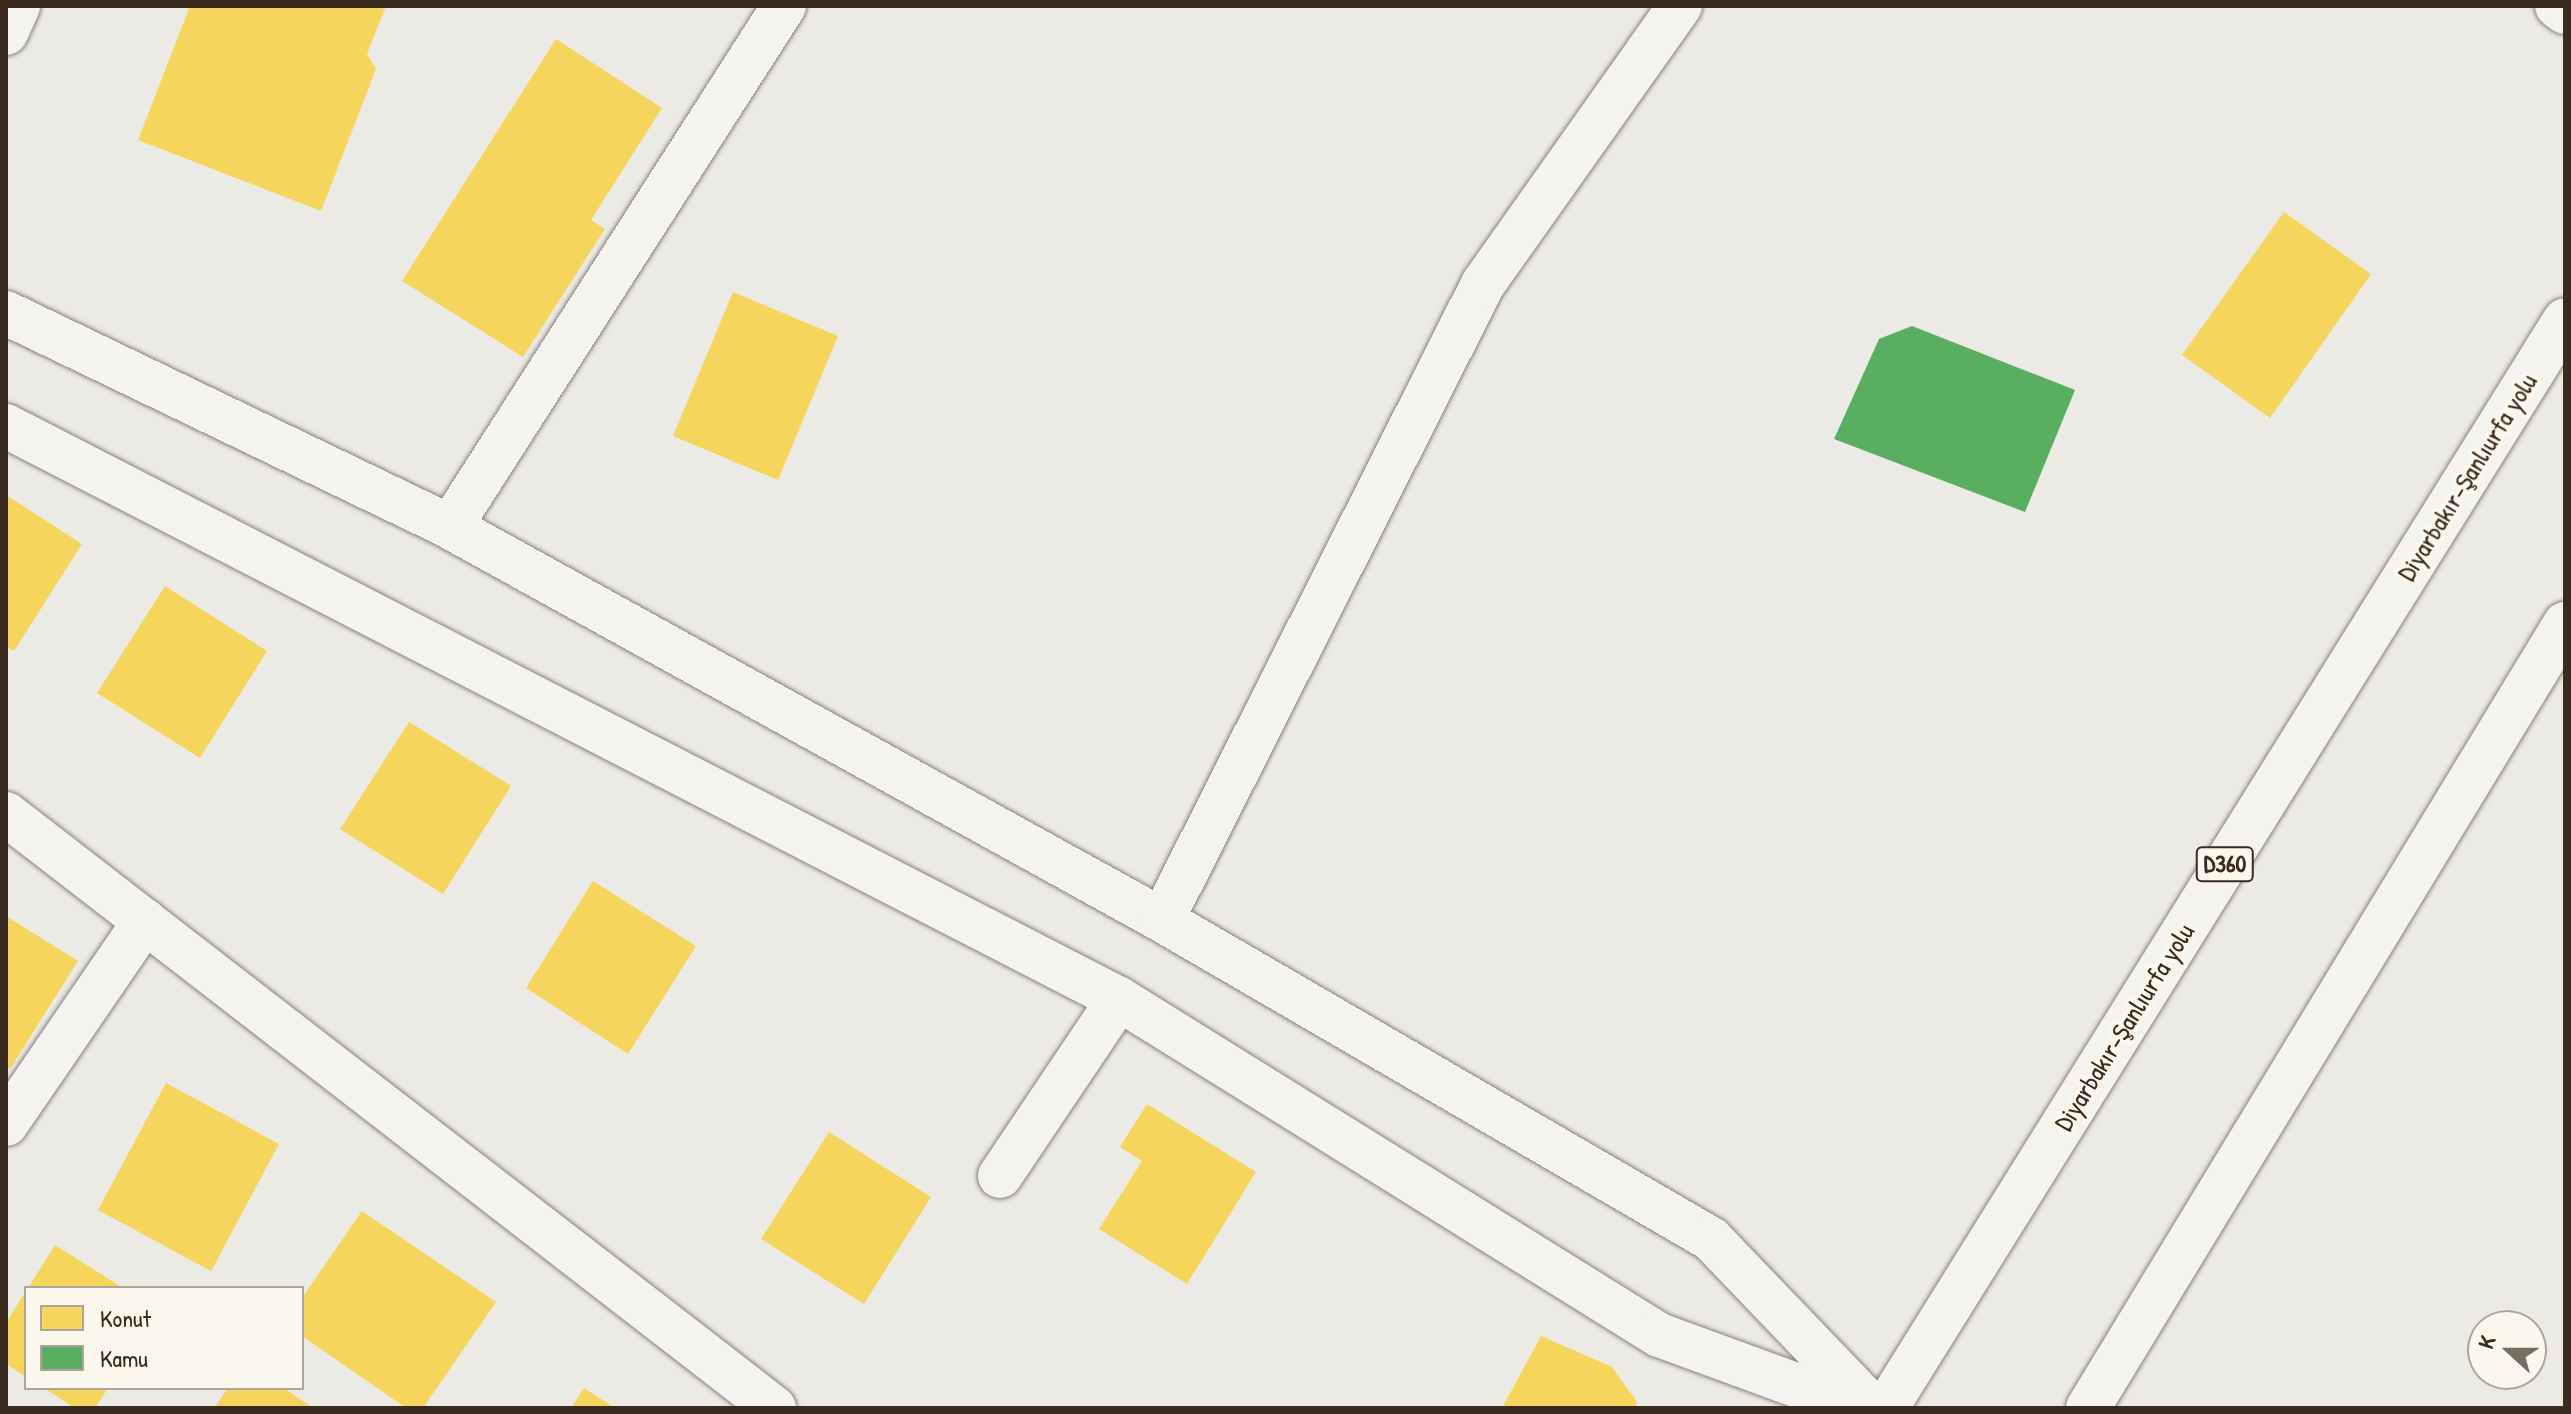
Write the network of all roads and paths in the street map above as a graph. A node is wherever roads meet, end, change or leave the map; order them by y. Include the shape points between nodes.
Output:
1 (18, 6) edge
2 (784, 6) edge
3 (1680, 6) edge
4 (2557, 6) edge
5 (2565, 12) edge
6 (6, 33) edge
7 (6, 313) edge
8 (2565, 320) edge
9 (6, 426) edge
10 (450, 527) junction
11 (2565, 624) edge
12 (6, 814) edge
13 (1162, 920) junction
14 (145, 921) junction
15 (1119, 999) junction
16 (6, 1124) edge
17 (1000, 1176) dead end
18 (775, 1408) edge
19 (1859, 1408) edge
20 (1873, 1408) edge
21 (1886, 1408) edge
22 (2088, 1408) edge

1 - 6 main road
2 - 10 main road
3 - 13 main road via 1483,284
4 - 5 main road
7 - 10 main road
8 - 21 main road, Diyarbakır-Şanlıurfa yolu / D360
9 - 15 main road
10 - 13 main road
11 - 22 main road
12 - 14 main road
13 - 20 main road via 1711,1239
14 - 16 main road
14 - 18 main road
15 - 17 main road
15 - 19 main road via 1659,1335

